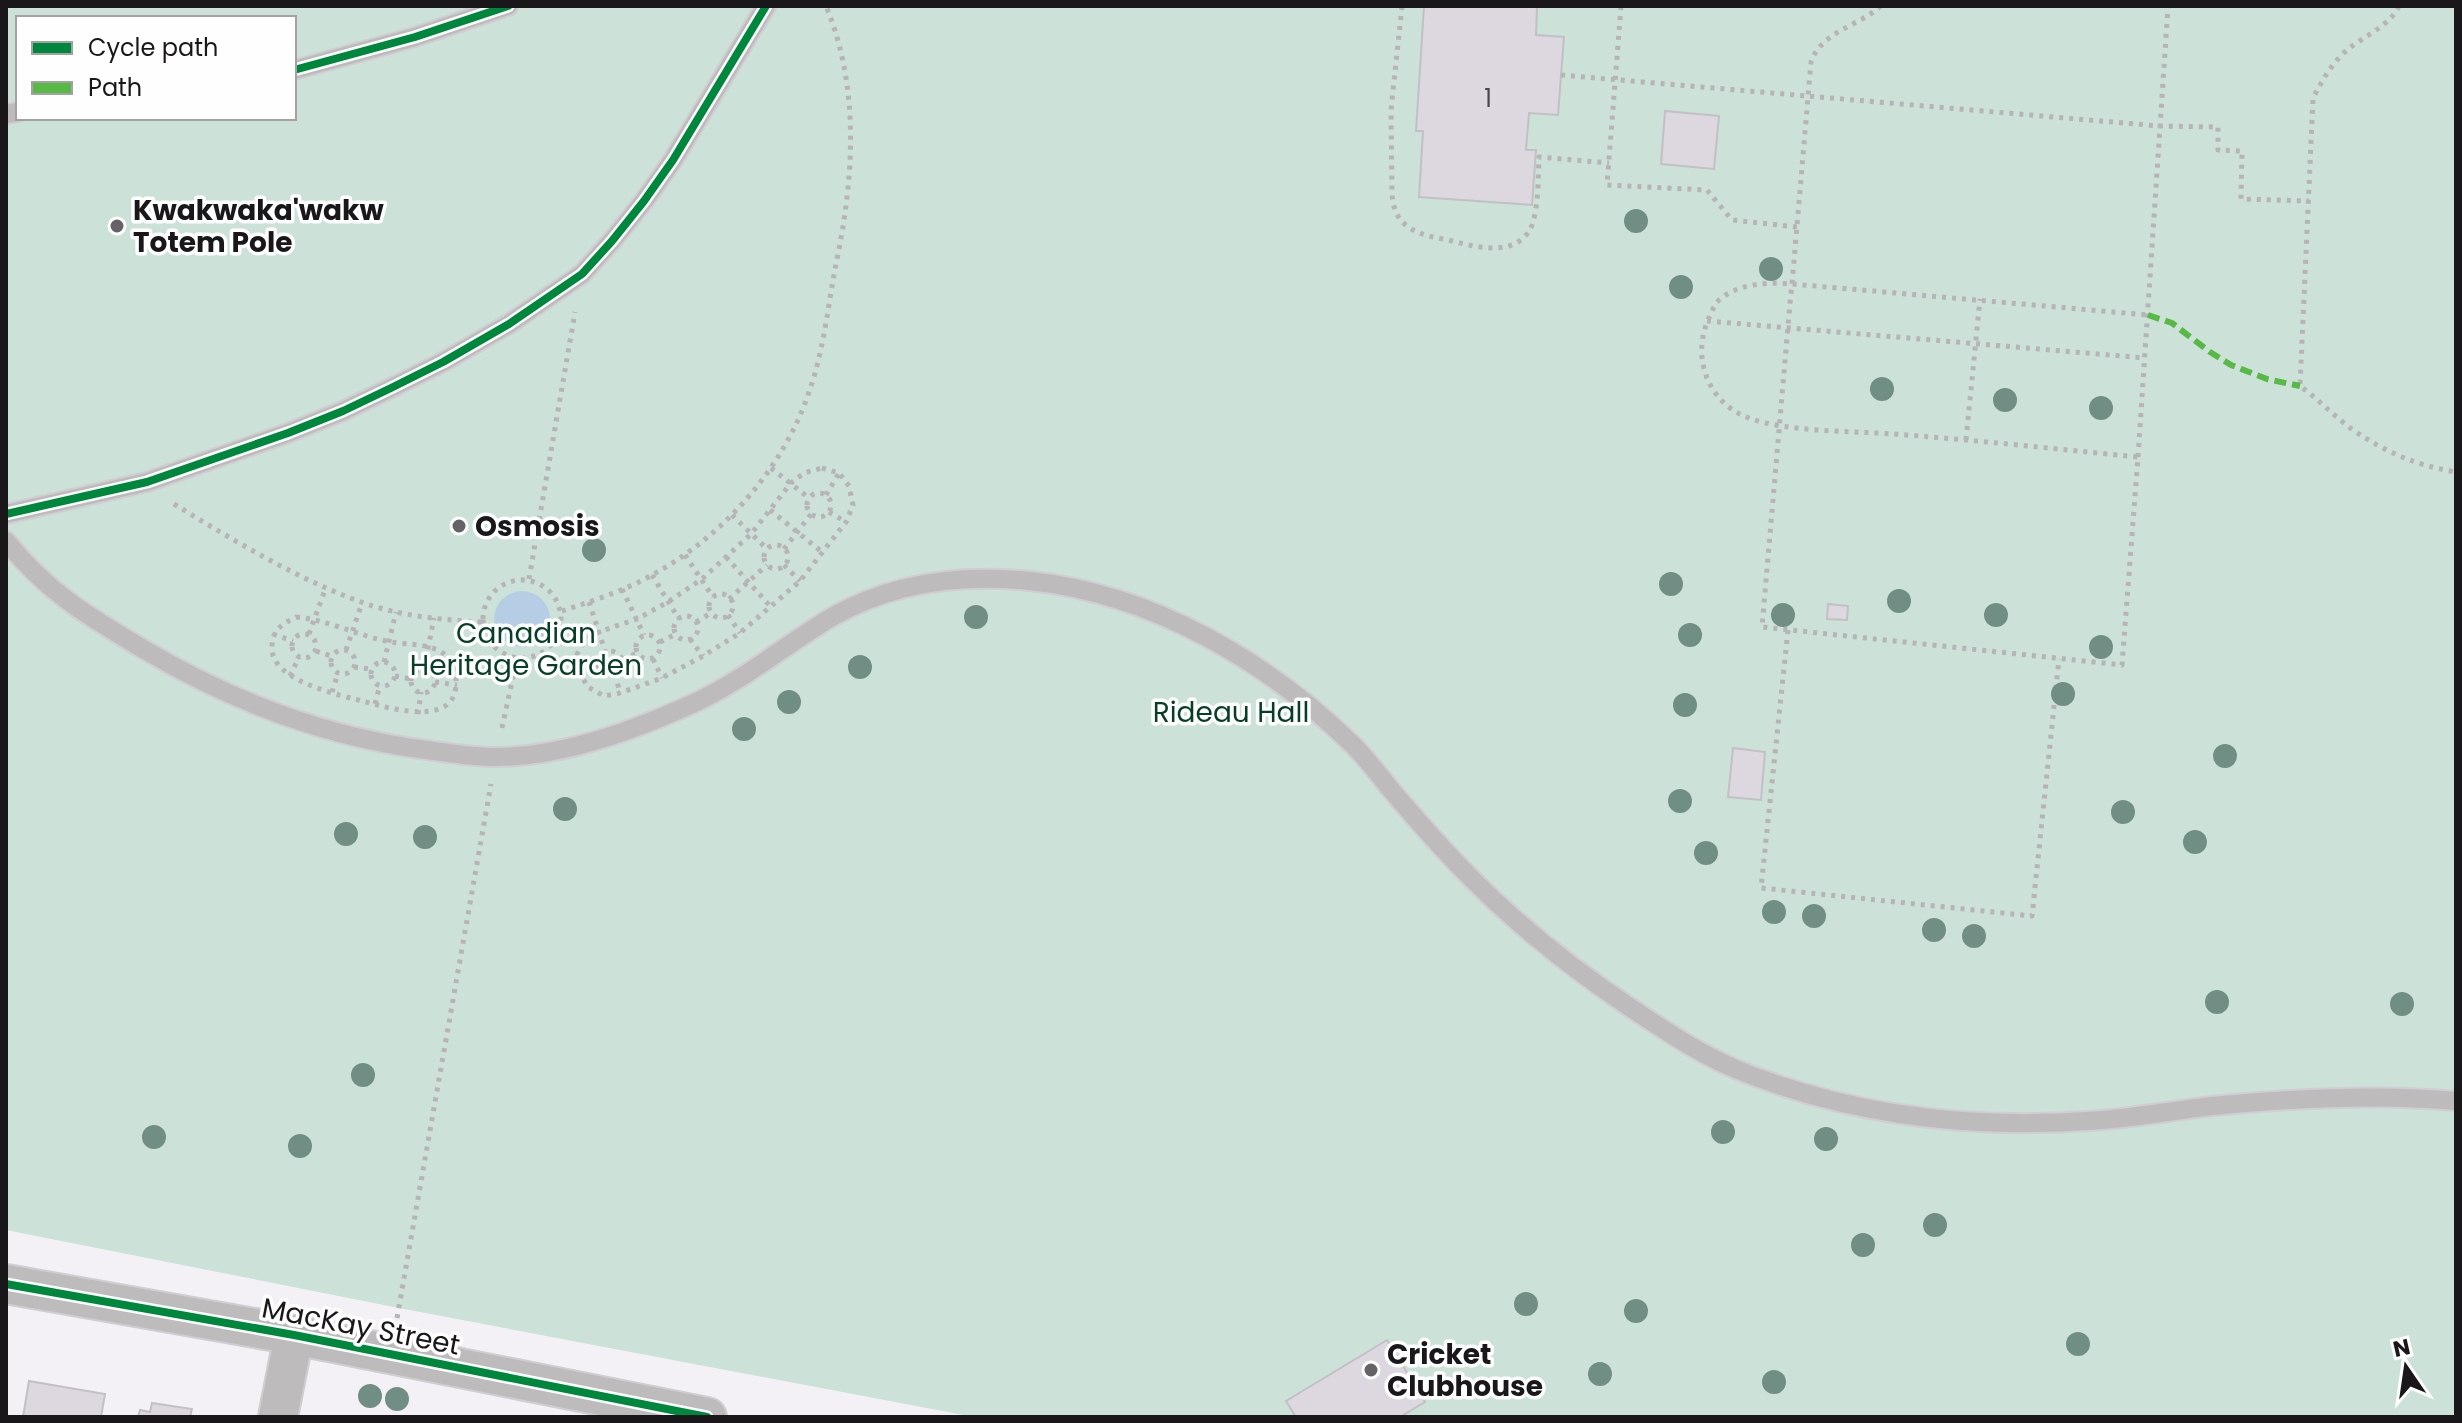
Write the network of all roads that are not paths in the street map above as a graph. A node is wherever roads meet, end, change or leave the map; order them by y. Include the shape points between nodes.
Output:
1 (508, 6) edge
2 (766, 6) edge
3 (296, 69) edge
4 (6, 514) edge
5 (6, 541) edge
6 (2456, 1101) edge
7 (6, 1284) edge
8 (294, 1335) junction
9 (278, 1417) edge
10 (707, 1417) edge

1 - 3 lane
2 - 4 lane via 673,160 628,221 582,274 509,324 391,388 288,433 147,482
5 - 6 lane via 41,580 87,616 234,697 379,744 496,757 592,741 699,701 835,615 913,584 998,578 1098,594 1210,638 1305,701 1359,751 1442,848 1514,919 1581,975 1687,1045 1735,1069 1842,1104 1959,1121 2081,1122 2310,1100
7 - 8 street, MacKay Street
8 - 9 street
8 - 10 street, MacKay Street

